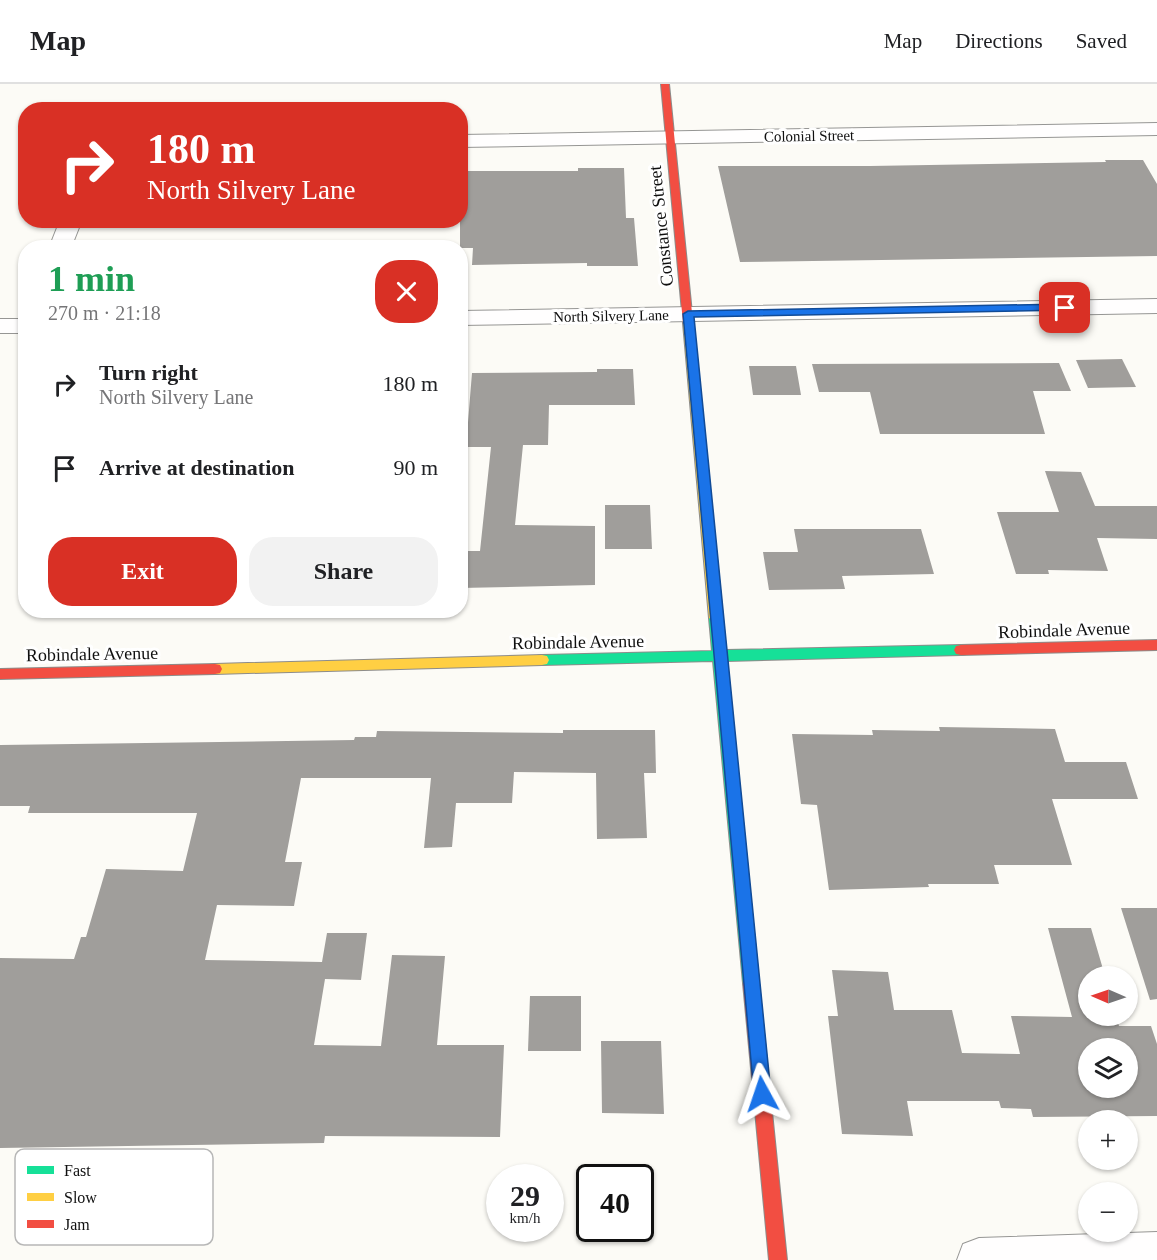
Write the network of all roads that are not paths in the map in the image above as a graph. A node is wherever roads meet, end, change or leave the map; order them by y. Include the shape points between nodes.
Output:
1 (665, 84) edge
2 (1157, 129) edge
3 (671, 138) junction
4 (468, 141) edge
5 (1157, 306) edge
6 (688, 314) junction
7 (468, 318) edge
8 (0, 326) edge
9 (18, 326) edge
10 (1157, 645) edge
11 (722, 657) junction
12 (0, 674) edge
13 (1157, 1254) edge
14 (778, 1260) edge
15 (979, 1260) edge

1 - 3 street, Constance Street
2 - 3 street, Colonial Street
3 - 4 street, Colonial Street
3 - 6 street, Constance Street
5 - 6 street, North Silvery Lane
6 - 7 street, North Silvery Lane
6 - 11 street, Constance Street
8 - 9 street
10 - 11 street, Robindale Avenue
11 - 12 street, Robindale Avenue
11 - 14 street, Constance Street
13 - 15 street

